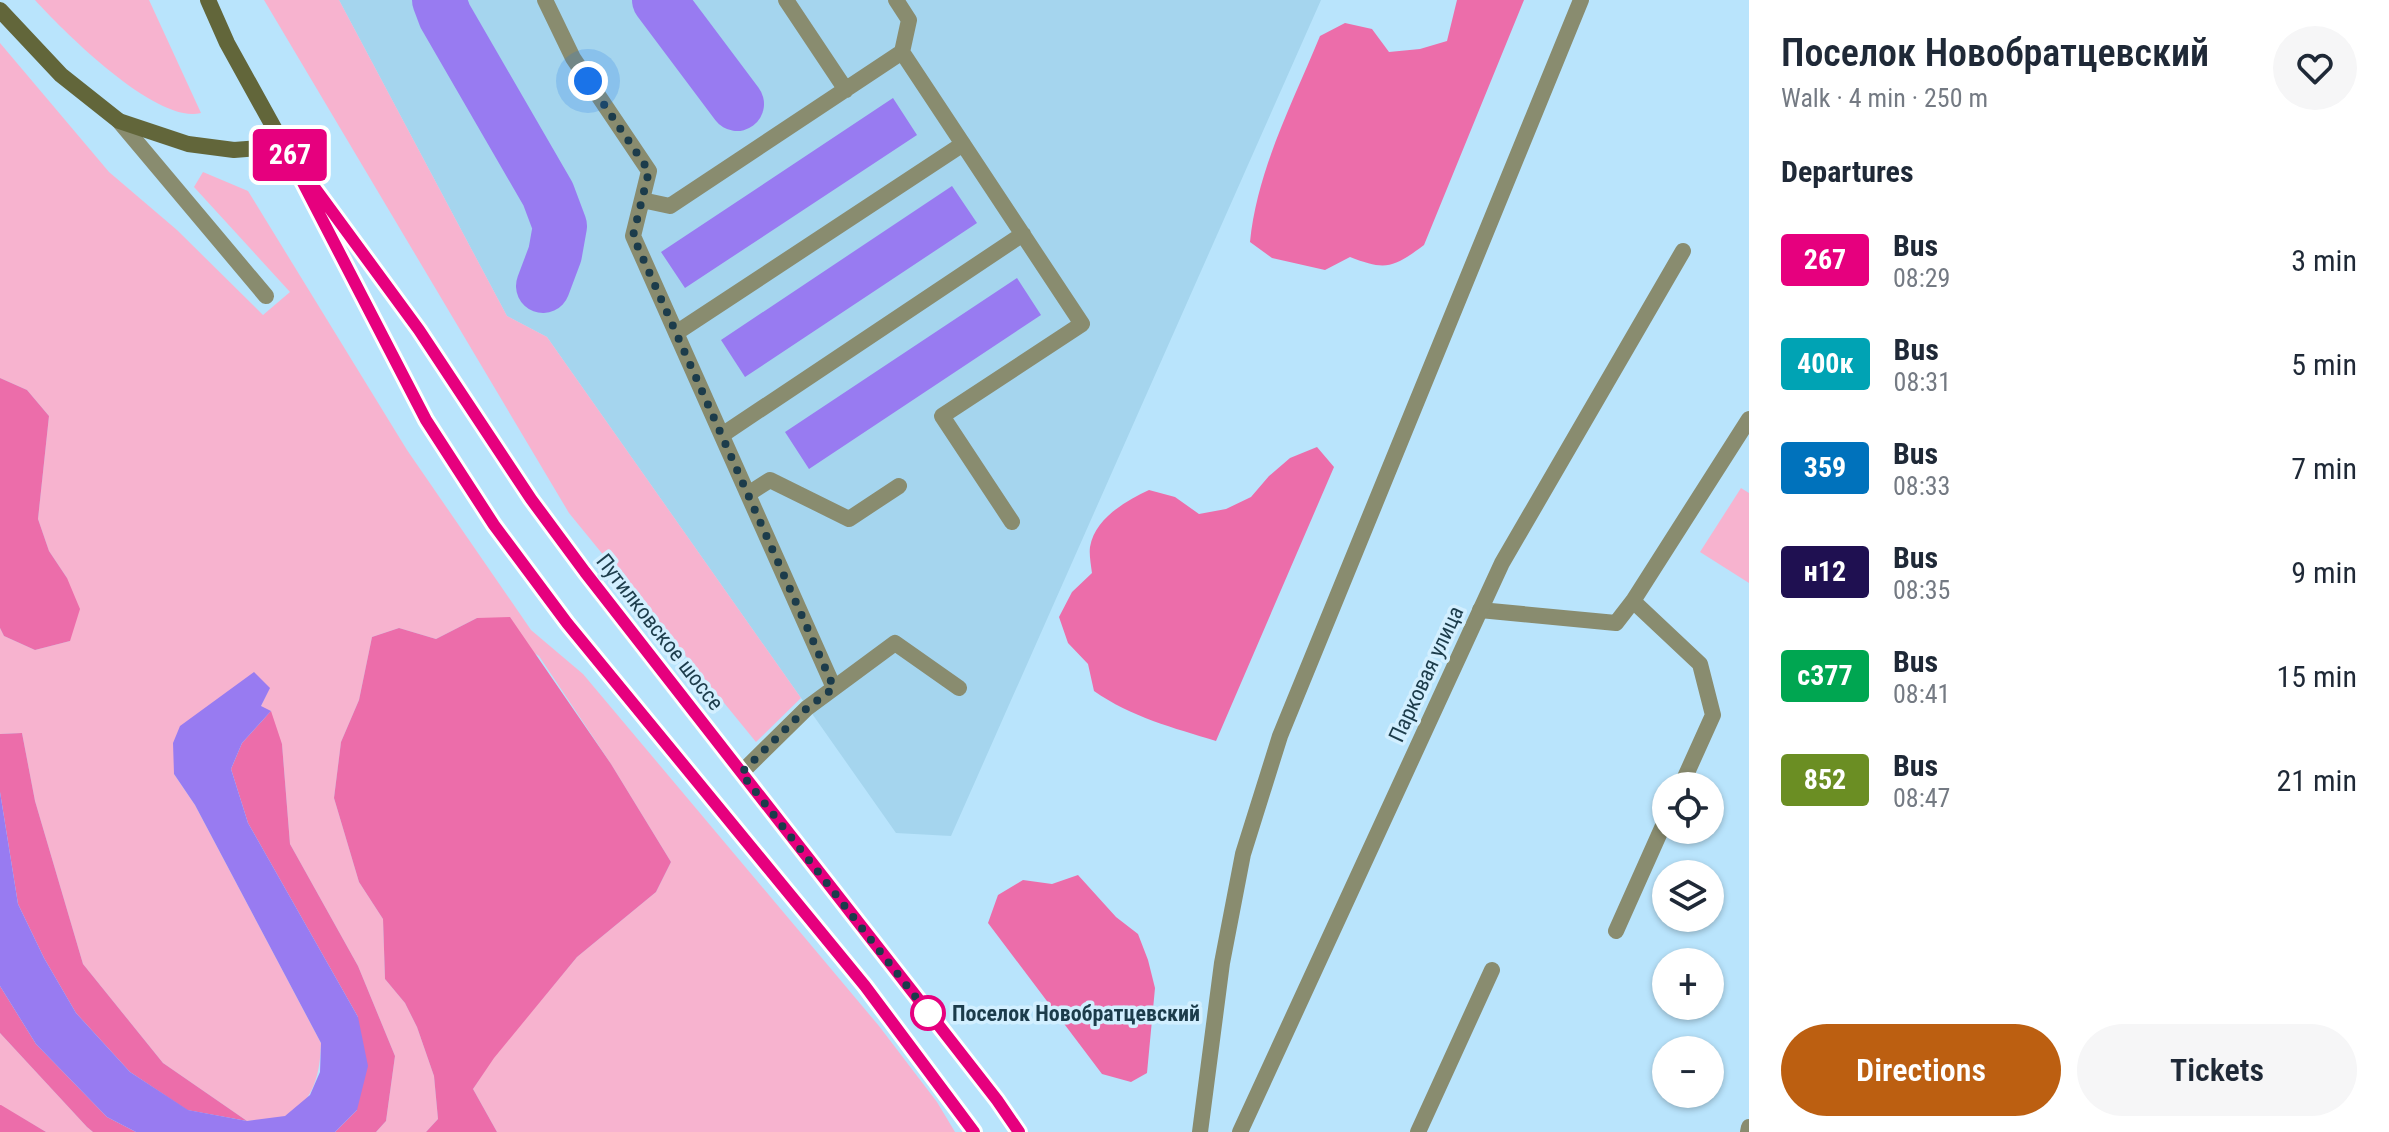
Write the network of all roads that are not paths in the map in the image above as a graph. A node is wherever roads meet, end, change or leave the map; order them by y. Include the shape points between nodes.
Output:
1 (208, 0) edge
2 (545, 0) edge
3 (786, 0) edge
4 (896, 0) edge
5 (1581, 0) edge
6 (0, 10) edge
7 (902, 52) junction
8 (846, 90) junction
9 (119, 121) junction
10 (963, 144) junction
11 (284, 146) junction
12 (642, 200) junction
13 (1023, 234) junction
14 (1683, 251) dead end
15 (266, 296) dead end
16 (676, 333) junction
17 (1749, 419) edge
18 (722, 435) junction
19 (899, 486) dead end
20 (748, 494) junction
21 (1012, 522) dead end
22 (1633, 601) junction
23 (1480, 610) junction
24 (834, 688) junction
25 (959, 688) dead end
26 (1687, 772) edge
27 (741, 773) junction
28 (1655, 844) edge
29 (1616, 931) dead end
30 (1492, 970) dead end
31 (974, 1132) edge
32 (1019, 1132) edge
33 (1200, 1132) edge
34 (1240, 1132) edge
35 (1418, 1132) edge

1 - 11 main road
2 - 12 street via 573,58 649,171
3 - 8 street
4 - 7 street via 909,20
5 - 33 street via 1280,736 1243,854 1222,963
6 - 9 main road via 61,75
7 - 8 street
7 - 10 street
8 - 12 street via 670,206
9 - 11 main road via 188,144 234,150
9 - 15 street
10 - 13 street
10 - 16 street
11 - 27 main road, Путилковское шоссе via 419,330 531,499
11 - 31 main road via 426,420 494,525 567,623 865,986
12 - 16 street via 633,236
13 - 18 street
13 - 21 street via 1082,324 942,416
14 - 23 street, Парковая улица
16 - 18 street
17 - 22 street
18 - 20 street
19 - 20 street via 849,519 770,480
20 - 24 street
22 - 23 street via 1616,623
22 - 26 street via 1700,664 1713,715
23 - 34 street, Парковая улица
24 - 25 street via 895,643
24 - 27 street
27 - 32 main road, Путилковское шоссе
28 - 29 street
30 - 35 street

